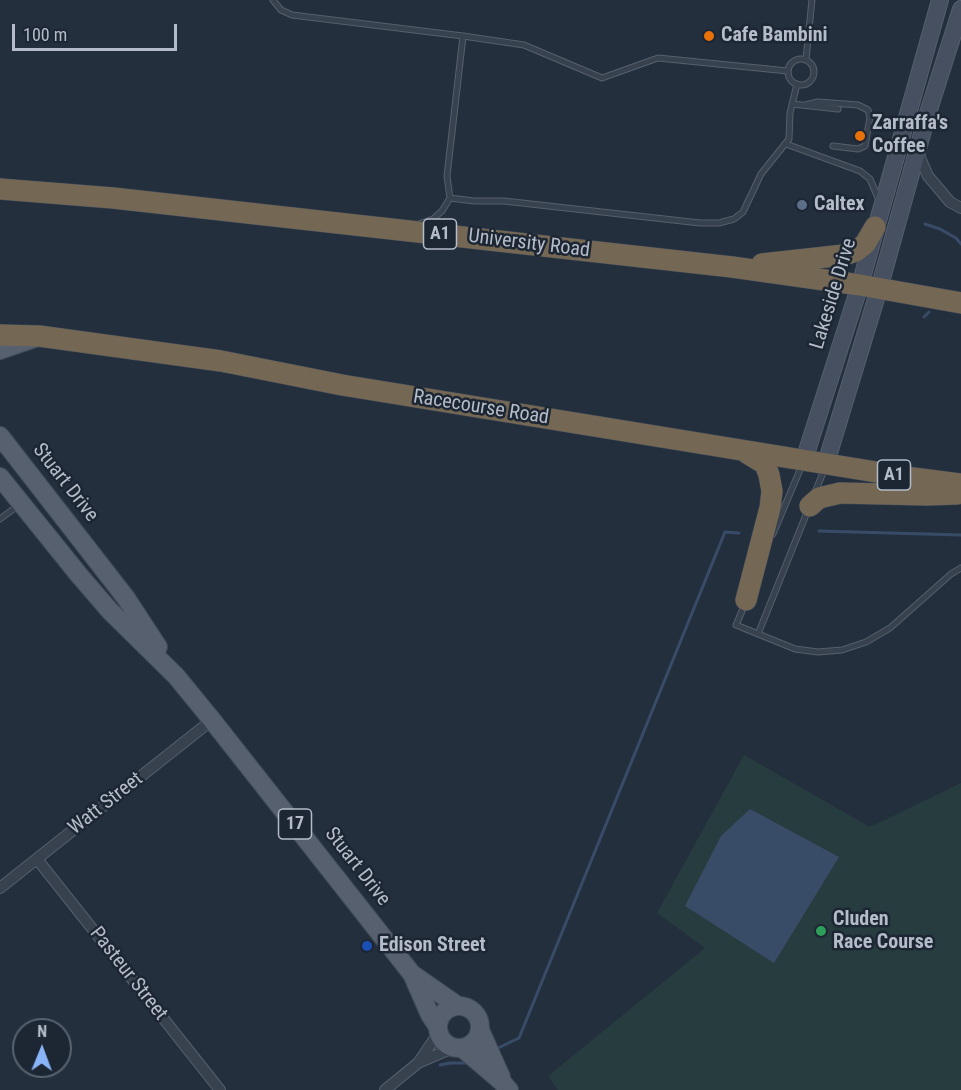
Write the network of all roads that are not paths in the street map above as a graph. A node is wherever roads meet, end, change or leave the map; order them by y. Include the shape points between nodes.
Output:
1 (273, 0) edge
2 (812, 0) edge
3 (940, 0) edge
4 (961, 9) edge
5 (463, 36) junction
6 (806, 59) junction
7 (788, 71) junction
8 (797, 84) junction
9 (792, 104) junction
10 (805, 105) junction
11 (838, 108) dead end
12 (786, 144) junction
13 (833, 146) dead end
14 (917, 151) junction
15 (0, 189) edge
16 (450, 198) junction
17 (882, 205) junction
18 (961, 208) edge
19 (876, 227) junction
20 (394, 228) junction
21 (732, 267) junction
22 (870, 287) junction
23 (961, 294) edge
24 (922, 295) junction
25 (961, 303) edge
26 (0, 335) edge
27 (39, 336) junction
28 (0, 350) edge
29 (0, 436) edge
30 (743, 451) junction
31 (804, 460) junction
32 (826, 463) junction
33 (2, 482) edge
34 (961, 484) edge
35 (961, 494) edge
36 (21, 503) junction
37 (810, 506) junction
38 (0, 519) edge
39 (769, 546) dead end
40 (764, 557) dead end
41 (961, 568) edge
42 (746, 600) junction
43 (758, 634) junction
44 (176, 676) junction
45 (212, 720) junction
46 (37, 859) junction
47 (0, 888) edge
48 (412, 974) junction
49 (458, 1006) junction
50 (439, 1030) junction
51 (480, 1030) junction
52 (458, 1047) junction
53 (418, 1063) junction
54 (506, 1086) edge
55 (220, 1090) edge
56 (385, 1090) edge

1 - 5 lane via 292,15
2 - 6 lane
3 - 17 street, Lakeside Drive
4 - 14 street, Lakeside Drive
5 - 7 lane via 524,45 602,78 658,58
5 - 16 lane via 447,176
6 - 7 lane via 794,60
6 - 8 lane via 813,65 814,74 806,84
7 - 8 lane
8 - 9 lane
9 - 10 lane
9 - 12 lane
10 - 11 lane
10 - 13 lane via 858,105 868,110 865,147
12 - 16 lane via 761,174 743,212 719,222
12 - 17 lane via 860,171 870,179
14 - 18 street via 928,176 950,202
14 - 22 street, Lakeside Drive
15 - 20 highway, University Road / A1
16 - 20 lane via 433,219
17 - 19 street, Lakeside Drive
19 - 21 highway via 865,244 844,255
19 - 22 street, Lakeside Drive
20 - 21 highway, University Road / A1
21 - 22 highway, University Road / A1
22 - 24 highway, A1
22 - 31 street, Lakeside Drive
22 - 32 street, Lakeside Drive
23 - 24 street
24 - 25 highway, A1
26 - 27 highway, Racecourse Road / A1
27 - 28 main road
27 - 30 highway, Racecourse Road / A1 via 221,361 342,385
29 - 44 main road, Stuart Drive / 17 via 126,598
30 - 31 highway, Racecourse Road / A1
30 - 42 highway via 765,464 772,491
31 - 32 highway, Racecourse Road / A1
31 - 39 lane
32 - 34 highway, Racecourse Road / A1
32 - 37 lane
33 - 36 main road, Stuart Drive / 17
35 - 37 highway via 840,493 819,498
36 - 38 lane
36 - 44 main road, Stuart Drive / 17 via 111,611
37 - 43 lane
40 - 42 lane
41 - 43 lane via 890,628 850,648 818,652 795,649
42 - 43 lane via 736,625
44 - 45 main road, Stuart Drive / 17
45 - 46 street, Watt Street
45 - 48 main road, Stuart Drive / 17
46 - 47 street, Watt Street
46 - 55 street, Pasteur Street
48 - 49 main road, Stuart Drive / 17
48 - 50 main road, Stuart Drive
49 - 50 main road via 446,1011 439,1021
49 - 51 main road, 17 via 475,1013
50 - 52 main road, 17 via 445,1042
50 - 53 street
51 - 52 main road via 474,1042
51 - 54 main road, 17
52 - 53 street
52 - 54 main road, 17
53 - 56 street

